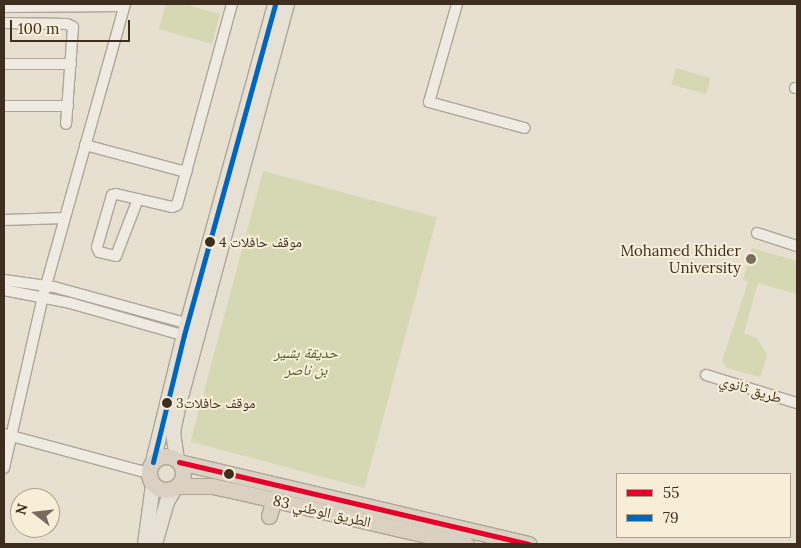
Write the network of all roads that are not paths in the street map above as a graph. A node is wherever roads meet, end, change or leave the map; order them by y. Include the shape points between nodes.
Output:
1 (232, 4) edge
2 (275, 4) edge
3 (287, 4) edge
4 (457, 4) edge
5 (124, 5) edge
6 (4, 7) edge
7 (4, 23) edge
8 (4, 64) edge
9 (71, 64) junction
10 (4, 106) edge
11 (68, 106) junction
12 (66, 124) dead end
13 (525, 128) dead end
14 (85, 145) junction
15 (186, 172) junction
16 (138, 200) junction
17 (64, 218) junction
18 (4, 220) edge
19 (757, 233) dead end
20 (797, 246) edge
21 (4, 280) edge
22 (46, 286) junction
23 (4, 290) edge
24 (43, 296) junction
25 (192, 331) junction
26 (706, 375) dead end
27 (797, 403) edge
28 (8, 434) edge
29 (178, 461) junction
30 (4, 468) edge
31 (152, 473) junction
32 (176, 487) junction
33 (274, 499) junction
34 (269, 516) dead end
35 (145, 544) edge
36 (155, 544) edge
37 (466, 544) edge
38 (528, 544) edge

1 - 15 street
2 - 25 main road
3 - 25 main road
4 - 13 street via 429,102
5 - 6 street
5 - 14 street
7 - 9 street via 71,25 74,29
8 - 9 street
9 - 11 street
10 - 11 street
11 - 12 street
14 - 15 street
14 - 17 street
15 - 16 street via 175,207
16 - 16 street via 118,253 114,256 99,252 97,247 112,195
17 - 18 street
17 - 22 street
19 - 20 street
21 - 22 street
22 - 24 street
22 - 25 street
23 - 24 street
24 - 25 street
24 - 28 street
25 - 29 main road via 175,423 173,448
25 - 31 main road
26 - 27 street, طريق ثانوي
28 - 30 street
28 - 31 street
29 - 31 highway via 163,456
29 - 32 highway via 183,472
29 - 38 highway, الطريق الوطني 83
31 - 32 highway via 164,491
31 - 35 main road
32 - 33 highway, الطريق الوطني 83 via 212,486
32 - 36 main road via 166,502
33 - 34 highway
33 - 37 highway, الطريق الوطني 83

